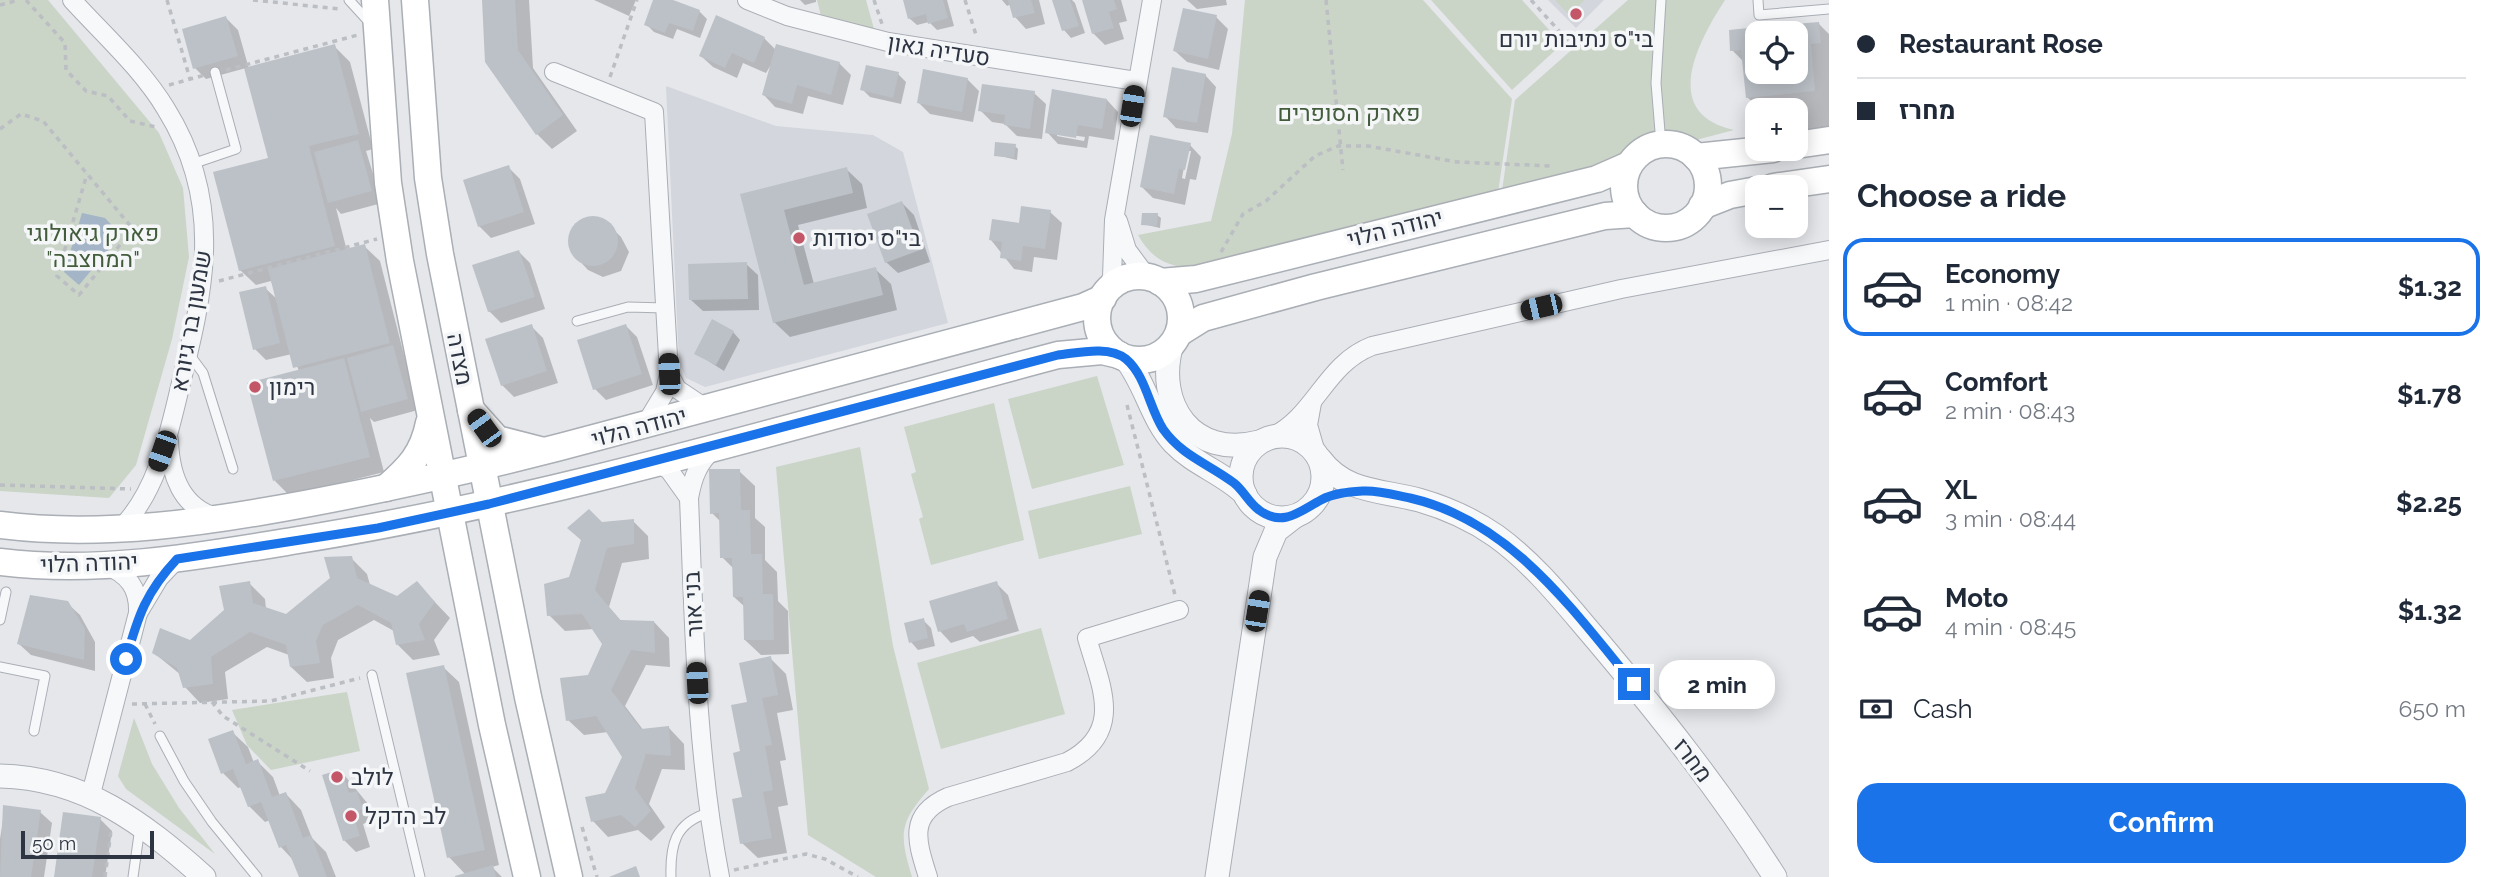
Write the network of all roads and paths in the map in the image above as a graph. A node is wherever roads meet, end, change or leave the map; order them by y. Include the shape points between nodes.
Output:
1 (19, 0) edge
2 (26, 0) edge
3 (72, 0) edge
4 (167, 0) edge
5 (253, 0) edge
6 (349, 0) edge
7 (415, 0) edge
8 (637, 0) edge
9 (747, 0) edge
10 (965, 0) edge
11 (1153, 0) edge
12 (1325, 0) edge
13 (1531, 0) edge
14 (1661, 0) edge
15 (1758, 0) edge
16 (0, 5) edge
17 (1829, 9) edge
18 (370, 14) edge
19 (1570, 43) dead end
20 (982, 57) junction
21 (215, 72) junction
22 (554, 72) dead end
23 (190, 79) junction
24 (1136, 81) junction
25 (150, 89) junction
26 (605, 90) junction
27 (0, 129) edge
28 (177, 131) junction
29 (1829, 140) edge
30 (1808, 143) edge
31 (1661, 144) junction
32 (1338, 146) junction
33 (1745, 152) edge
34 (1696, 157) junction
35 (192, 164) junction
36 (1629, 165) junction
37 (1552, 167) dead end
38 (1343, 170) dead end
39 (87, 174) junction
40 (1829, 178) edge
41 (1808, 181) edge
42 (1745, 192) edge
43 (1702, 206) junction
44 (1116, 207) junction
45 (1635, 214) junction
46 (396, 234) junction
47 (1829, 250) edge
48 (1210, 276) junction
49 (1154, 279) junction
50 (202, 285) junction
51 (1105, 295) junction
52 (665, 308) junction
53 (577, 321) dead end
54 (1175, 339) junction
55 (189, 353) junction
56 (1122, 356) junction
57 (669, 374) junction
58 (1124, 394) dead end
59 (1314, 397) junction
60 (469, 407) junction
61 (707, 409) junction
62 (430, 418) junction
63 (645, 425) junction
64 (169, 432) junction
65 (1265, 440) junction
66 (716, 446) junction
67 (546, 451) junction
68 (1318, 456) junction
69 (655, 462) junction
70 (481, 468) junction
71 (233, 469) dead end
72 (442, 477) junction
73 (0, 485) edge
74 (384, 489) junction
75 (149, 490) junction
76 (1367, 491) junction
77 (689, 498) junction
78 (1249, 500) junction
79 (489, 504) junction
80 (449, 512) junction
81 (1302, 512) junction
82 (223, 519) junction
83 (398, 523) junction
84 (0, 525) edge
85 (121, 527) junction
86 (1265, 558) junction
87 (177, 559) junction
88 (0, 562) edge
89 (105, 565) junction
90 (462, 576) junction
91 (6, 592) dead end
92 (1179, 610) joint
93 (138, 613) junction
94 (0, 620) edge
95 (0, 667) edge
96 (372, 675) joint
97 (212, 702) junction
98 (145, 704) junction
99 (115, 705) junction
100 (34, 731) dead end
101 (160, 736) joint
102 (310, 771) dead end
103 (0, 776) edge
104 (91, 794) junction
105 (115, 808) junction
106 (708, 813) junction
107 (140, 826) junction
108 (720, 875) edge
109 (105, 877) edge
110 (133, 877) edge
111 (204, 877) edge
112 (257, 877) edge
113 (421, 877) edge
114 (527, 877) edge
115 (569, 877) edge
116 (671, 877) edge
117 (858, 877) edge
118 (928, 877) edge
119 (1217, 877) edge
120 (1775, 877) edge

1 - 16 path
2 - 28 path via 65,43 66,70 86,92 108,96 130,121
3 - 25 street, שמעון בר גיורא
4 - 23 path
5 - 18 path
6 - 18 lane
7 - 60 main road, מצדה via 428,178
8 - 26 path
9 - 20 street, סעדיה גאון via 844,32
10 - 20 path
11 - 24 street
12 - 32 path
13 - 19 path
14 - 31 lane via 1656,83
15 - 17 lane via 1759,15
18 - 21 path
18 - 46 main road, מצדה
20 - 24 street, סעדיה גאון
21 - 23 path
21 - 35 lane via 236,149
22 - 26 street
23 - 25 path
24 - 44 street
25 - 28 street, שמעון בר גיורא
26 - 52 street via 654,112
27 - 39 path via 21,114 43,121
28 - 35 street, שמעון בר גיורא
29 - 30 main road
31 - 34 main road via 1680,146
31 - 36 main road via 1642,151
32 - 37 path via 1368,146 1457,162
32 - 38 path
32 - 48 path via 1315,156 1266,201 1243,214
33 - 34 main road
34 - 43 main road via 1707,181
35 - 50 street, שמעון בר גיורא via 206,225
36 - 45 main road via 1624,190
36 - 48 main road, יהודה הלוי via 1597,179
39 - 39 path via 133,229 79,295 57,276
40 - 41 main road
42 - 43 main road
43 - 45 main road via 1689,220 1671,228 1651,225
44 - 49 street via 1127,250
44 - 51 street via 1112,276
45 - 54 main road, יהודה הלוי via 1605,216 1316,287 1203,318
46 - 50 path
46 - 62 main road, מצדה
47 - 59 street via 1621,289 1372,346 1342,363
48 - 49 main road, יהודה הלוי via 1178,282
49 - 51 main road via 1121,280
49 - 54 main road via 1174,295 1180,307
50 - 55 street, שמעון בר גיורא
51 - 56 main road via 1097,316 1099,330
51 - 61 main road, יהודה הלוי via 1083,307
52 - 53 lane via 628,307
52 - 57 street
54 - 56 main road via 1151,359
54 - 65 street via 1166,379 1184,423 1209,442 1224,446
55 - 64 street, שמעון בר גיורא
55 - 71 lane via 203,373
56 - 66 main road, יהודה הלוי via 1101,351 1058,355
56 - 78 street via 1139,376 1161,426 1175,444
57 - 61 street via 677,389
57 - 63 street via 665,392
58 - 92 path
59 - 65 street via 1296,420
59 - 68 street via 1308,425
60 - 67 main road via 498,439
60 - 70 main road, מצדה
61 - 63 main road, יהודה הלוי
62 - 72 main road, מצדה
62 - 74 main road via 416,460
63 - 67 main road, יהודה הלוי
64 - 75 street, שמעון בר גיורא
64 - 82 street, שמעון בר גיורא via 170,459 182,492 202,513
65 - 68 street via 1296,438
65 - 78 street via 1250,452 1242,468
66 - 69 main road, יהודה הלוי
66 - 77 street, בני אור via 693,474
67 - 70 main road, יהודה הלוי
68 - 76 street, מחרז via 1337,478
68 - 81 street via 1323,485
69 - 77 street via 669,470
69 - 79 main road, יהודה הלוי
70 - 72 main road, יהודה הלוי
70 - 79 main road, מצדה
72 - 74 main road, יהודה הלוי
72 - 80 main road, מצדה
73 - 75 path
74 - 82 main road, יהודה הלוי
75 - 85 street, שמעון בר גיורא
76 - 81 street, מחרז via 1334,495
76 - 120 street, מחרז via 1420,500 1461,516 1495,536 1536,571 1678,739
77 - 106 street, בני אור via 698,710
78 - 81 street via 1268,516
78 - 86 street via 1262,531
79 - 80 main road, יהודה הלוי
79 - 115 main road, מצדה
80 - 83 main road, יהודה הלוי
80 - 90 main road, מצדה
81 - 86 street via 1276,531
82 - 85 main road, יהודה הלוי
83 - 87 main road, יהודה הלוי
83 - 90 main road via 428,531 442,541
84 - 85 main road, יהודה הלוי
86 - 119 street
87 - 89 main road, יהודה הלוי
87 - 93 street
88 - 89 main road, יהודה הלוי
89 - 93 street via 131,583
90 - 114 main road, מצדה
91 - 94 lane
92 - 118 street via 1087,638 1106,708 1098,733 1084,752 1067,762 932,805 922,816 918,831
93 - 99 street
95 - 100 lane via 45,676
96 - 97 path via 271,701
96 - 113 lane
97 - 98 path
97 - 102 path via 223,716
98 - 99 path
98 - 101 path
99 - 104 street
101 - 112 lane via 212,822
103 - 104 street via 59,784
104 - 105 street
105 - 107 street
105 - 109 path
106 - 108 street, בני אור
106 - 116 lane via 691,818 679,830 670,858
107 - 110 lane
107 - 111 street
108 - 117 path via 806,854

